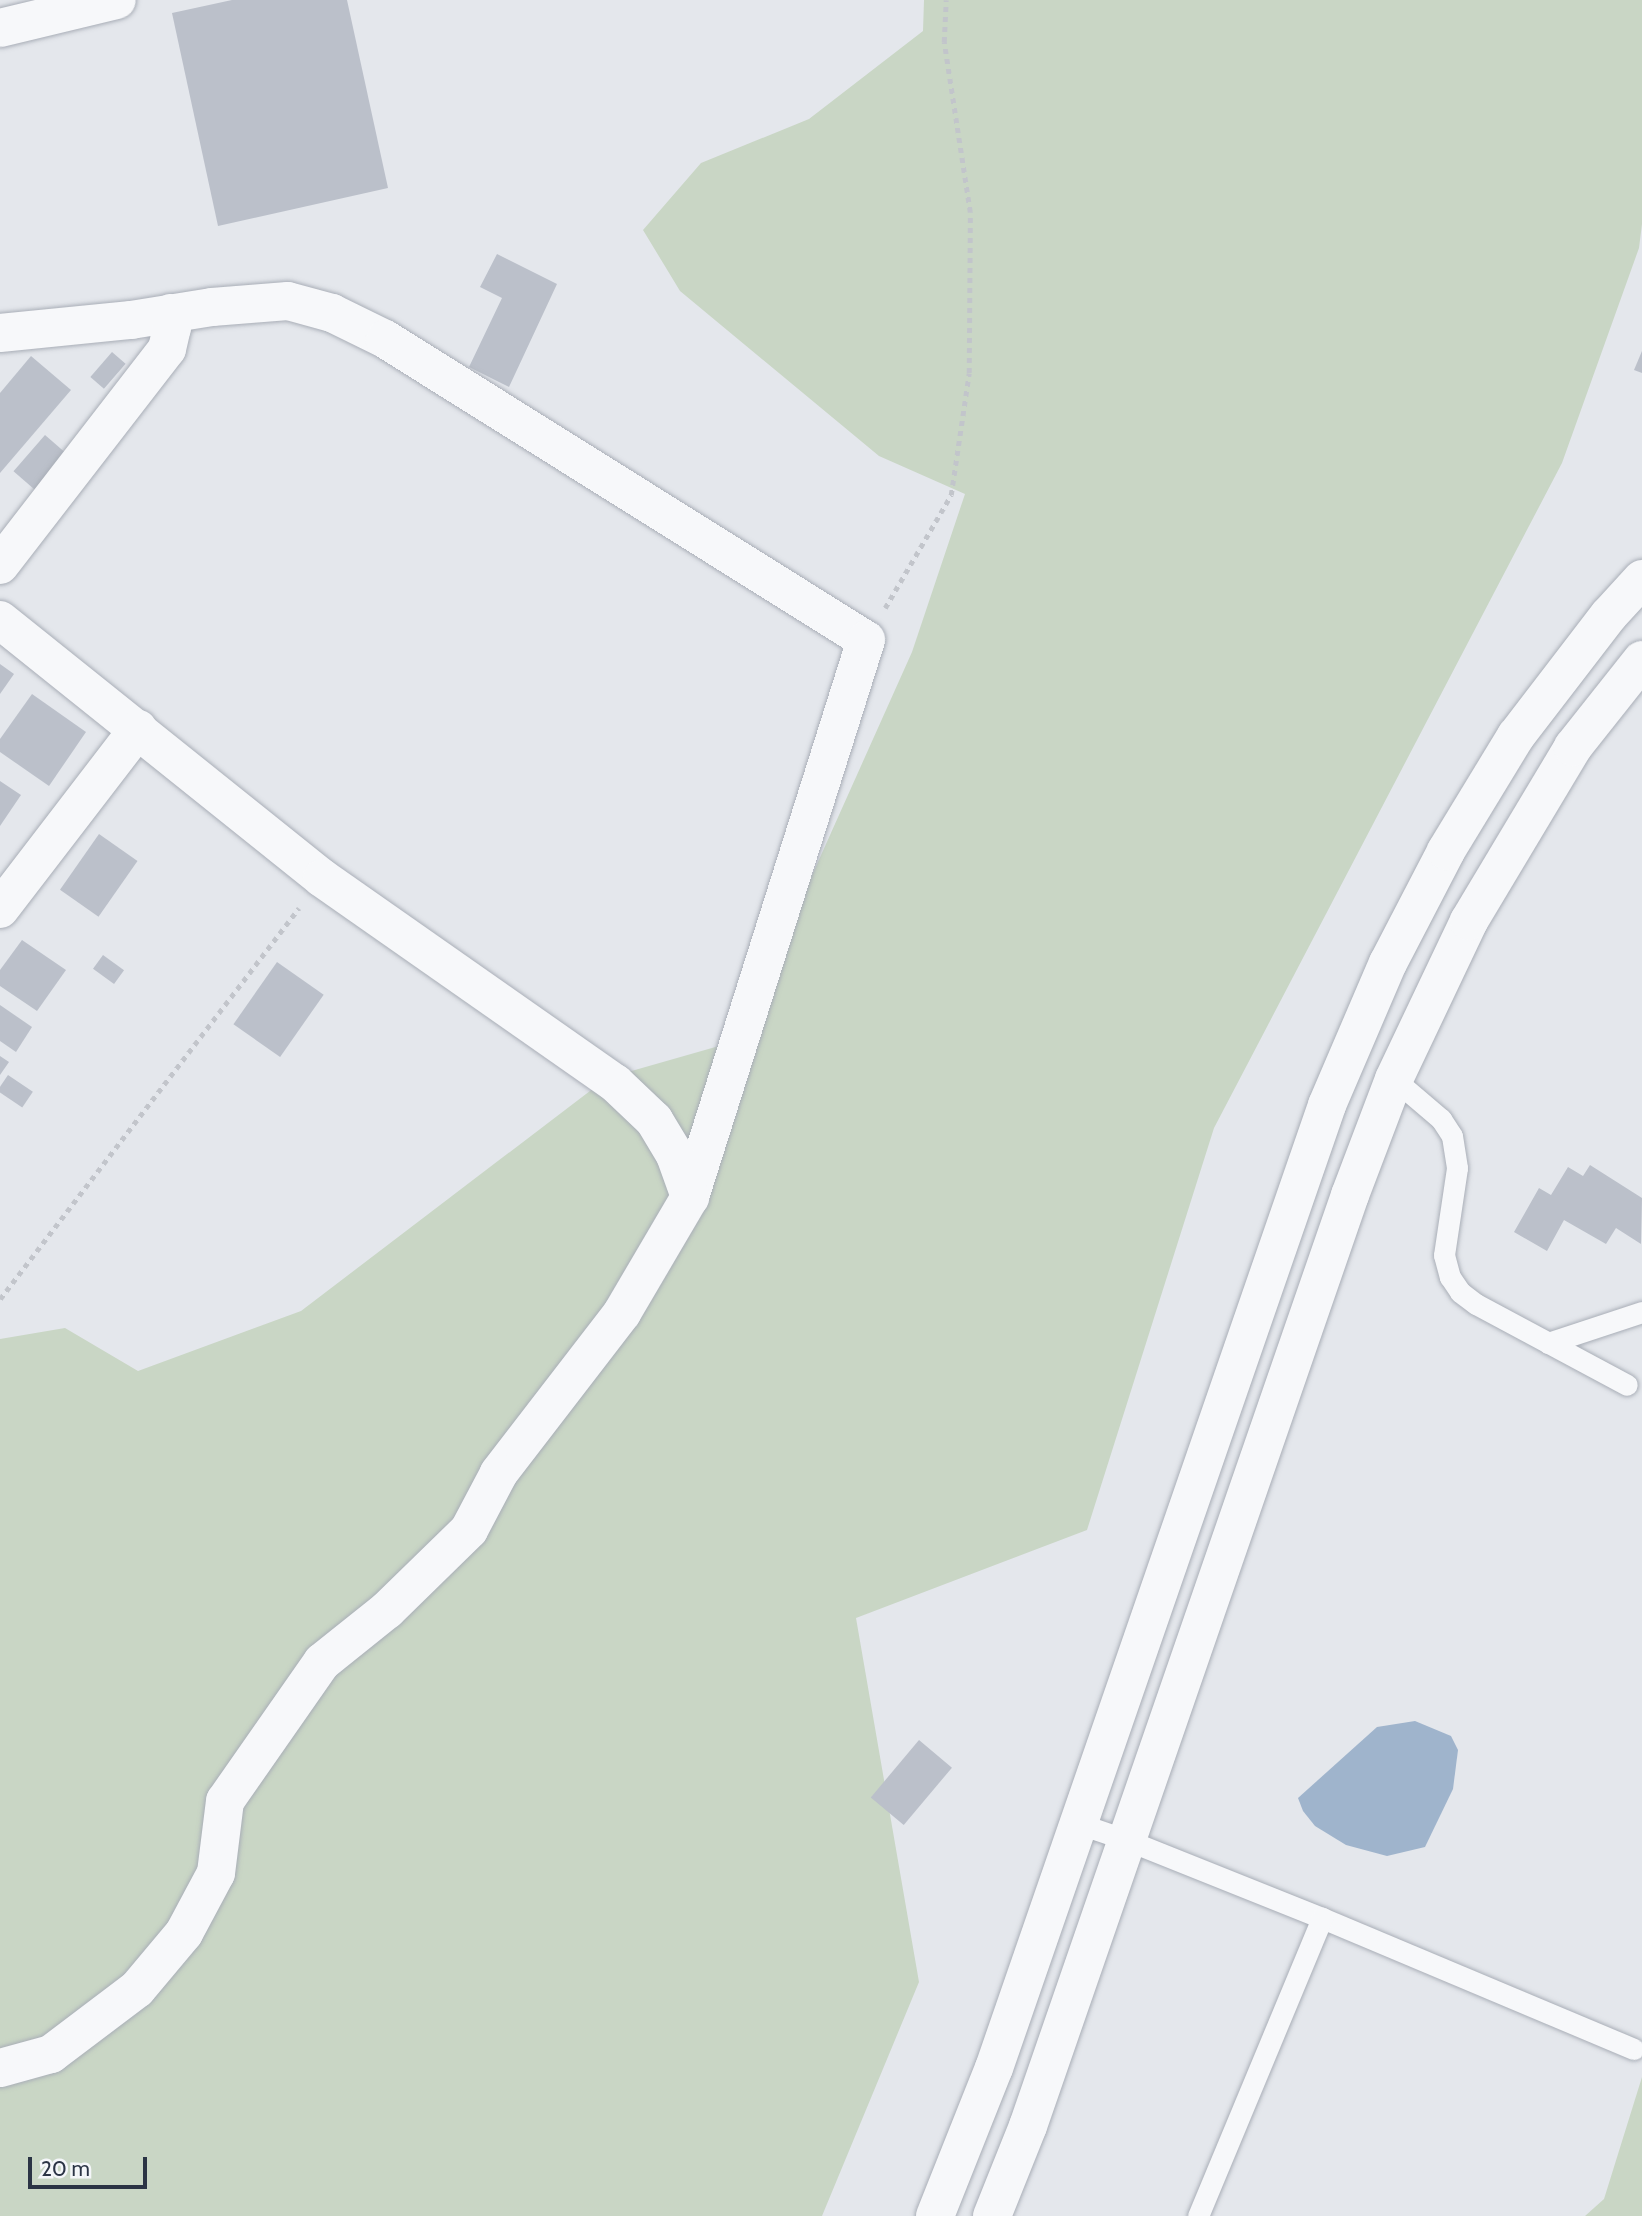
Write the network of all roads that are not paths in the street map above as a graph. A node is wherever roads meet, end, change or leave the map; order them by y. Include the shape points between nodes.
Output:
1 (117, 0) edge
2 (0, 28) edge
3 (171, 313) junction
4 (0, 334) edge
5 (0, 565) edge
6 (1642, 579) edge
7 (0, 620) edge
8 (1642, 660) edge
9 (138, 729) junction
10 (0, 909) edge
11 (1394, 1079) junction
12 (690, 1197) junction
13 (1642, 1312) edge
14 (1548, 1343) junction
15 (1627, 1385) dead end
16 (1077, 1823) junction
17 (1127, 1840) junction
18 (1322, 1918) junction
19 (1634, 2049) dead end
20 (0, 2068) edge
21 (935, 2216) edge
22 (992, 2216) edge
23 (1198, 2216) edge

1 - 2 street
3 - 4 street
3 - 5 street via 167,349
3 - 12 street via 288,301 356,323 866,640
6 - 16 street via 1516,736 1446,851 1388,963 1327,1105
7 - 9 street
8 - 11 street via 1573,747 1469,921
9 - 10 street
9 - 12 street via 322,878 615,1083 654,1120 675,1155
11 - 14 lane via 1441,1119 1452,1136 1457,1168 1444,1255 1450,1278 1476,1304
11 - 17 street
12 - 20 street via 622,1313 499,1472 470,1530 387,1610 322,1662 225,1801 216,1873 184,1933 136,1989 51,2054
13 - 14 lane
14 - 15 lane
16 - 17 lane
16 - 21 street via 994,2068
17 - 18 lane
17 - 22 street
18 - 19 lane
18 - 23 lane

